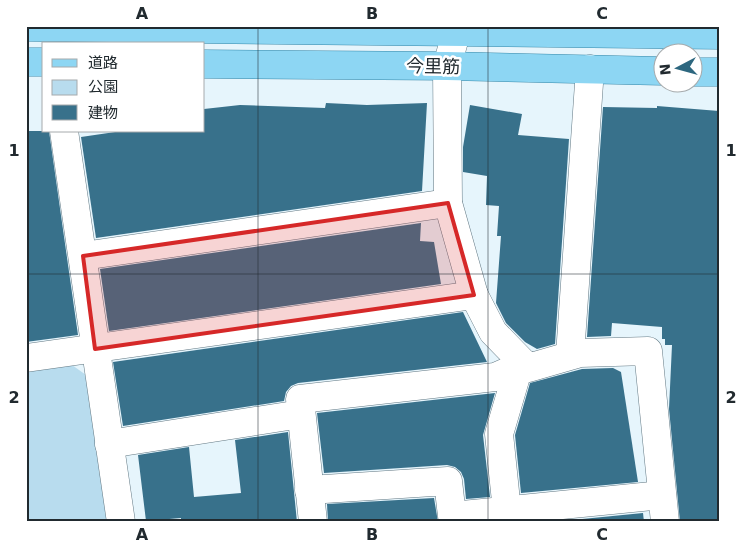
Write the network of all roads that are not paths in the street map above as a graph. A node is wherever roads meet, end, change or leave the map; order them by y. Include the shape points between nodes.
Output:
1 (26, 27) edge
2 (458, 29) edge
3 (656, 30) edge
4 (719, 35) edge
5 (26, 62) edge
6 (42, 62) edge
7 (205, 64) edge
8 (447, 66) junction
9 (590, 69) junction
10 (652, 71) edge
11 (702, 72) edge
12 (719, 72) edge
13 (64, 132) edge
14 (448, 203) junction
15 (84, 256) junction
16 (474, 294) junction
17 (95, 349) junction
18 (570, 356) junction
19 (26, 358) edge
20 (522, 365) junction
21 (301, 414) junction
22 (109, 444) junction
23 (309, 490) junction
24 (663, 509) edge
25 (508, 511) junction
26 (121, 522) edge
27 (313, 522) edge

1 - 2 main road, 今里筋
2 - 3 main road, 今里筋
2 - 8 street
3 - 4 main road, 今里筋
5 - 6 main road
7 - 8 main road, 今里筋
8 - 9 main road, 今里筋
8 - 14 street
9 - 10 main road, 今里筋
9 - 18 street
11 - 12 main road
13 - 15 street
14 - 15 street
14 - 16 street
15 - 17 street
16 - 17 street
16 - 20 street via 493,332
17 - 19 street
17 - 22 street
18 - 20 street via 528,368
18 - 24 street via 648,350
20 - 21 street via 495,377 300,399
20 - 25 street via 499,434
21 - 22 street
21 - 23 street
22 - 26 street
23 - 25 street via 448,481 452,516
23 - 27 street
24 - 25 street

